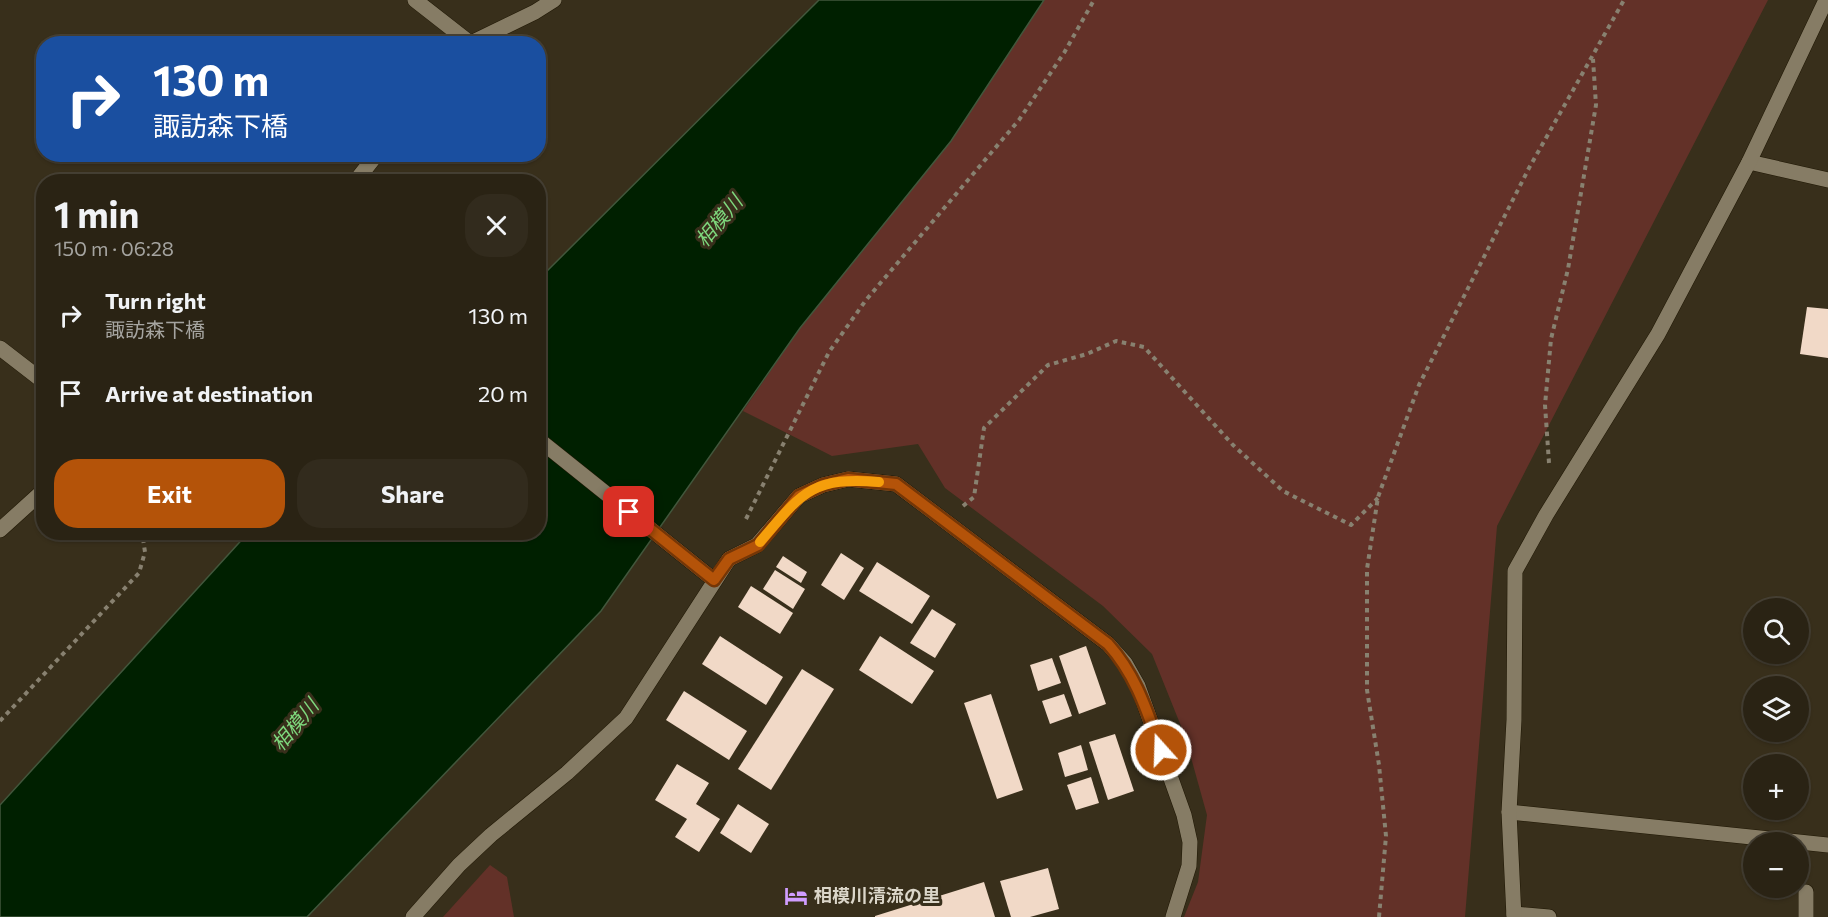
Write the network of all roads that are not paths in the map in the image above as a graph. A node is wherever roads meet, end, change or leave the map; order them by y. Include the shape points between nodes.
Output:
1 (415, 0) edge
2 (554, 0) edge
3 (1826, 0) edge
4 (460, 36) edge
5 (484, 36) edge
6 (371, 162) edge
7 (1749, 162) junction
8 (361, 174) edge
9 (1828, 180) edge
10 (0, 348) edge
11 (36, 376) edge
12 (546, 445) edge
13 (36, 497) edge
14 (0, 530) edge
15 (708, 575) junction
16 (1509, 812) junction
17 (1828, 845) edge
18 (1806, 898) edge
19 (1514, 916) edge
20 (414, 917) edge
21 (1173, 917) edge
22 (1549, 917) edge
23 (1806, 917) edge

1 - 4 street
2 - 5 street
3 - 7 street
6 - 8 street
7 - 9 street
7 - 16 street via 1658,334 1515,571
10 - 11 street
12 - 15 street
13 - 14 street
15 - 20 street via 627,718 483,842
15 - 21 street via 758,545 799,496 823,485 848,479 896,484 937,514 1108,644 1125,663 1142,697 1190,842 1189,866
16 - 17 street
16 - 19 street
18 - 23 street
19 - 22 street

